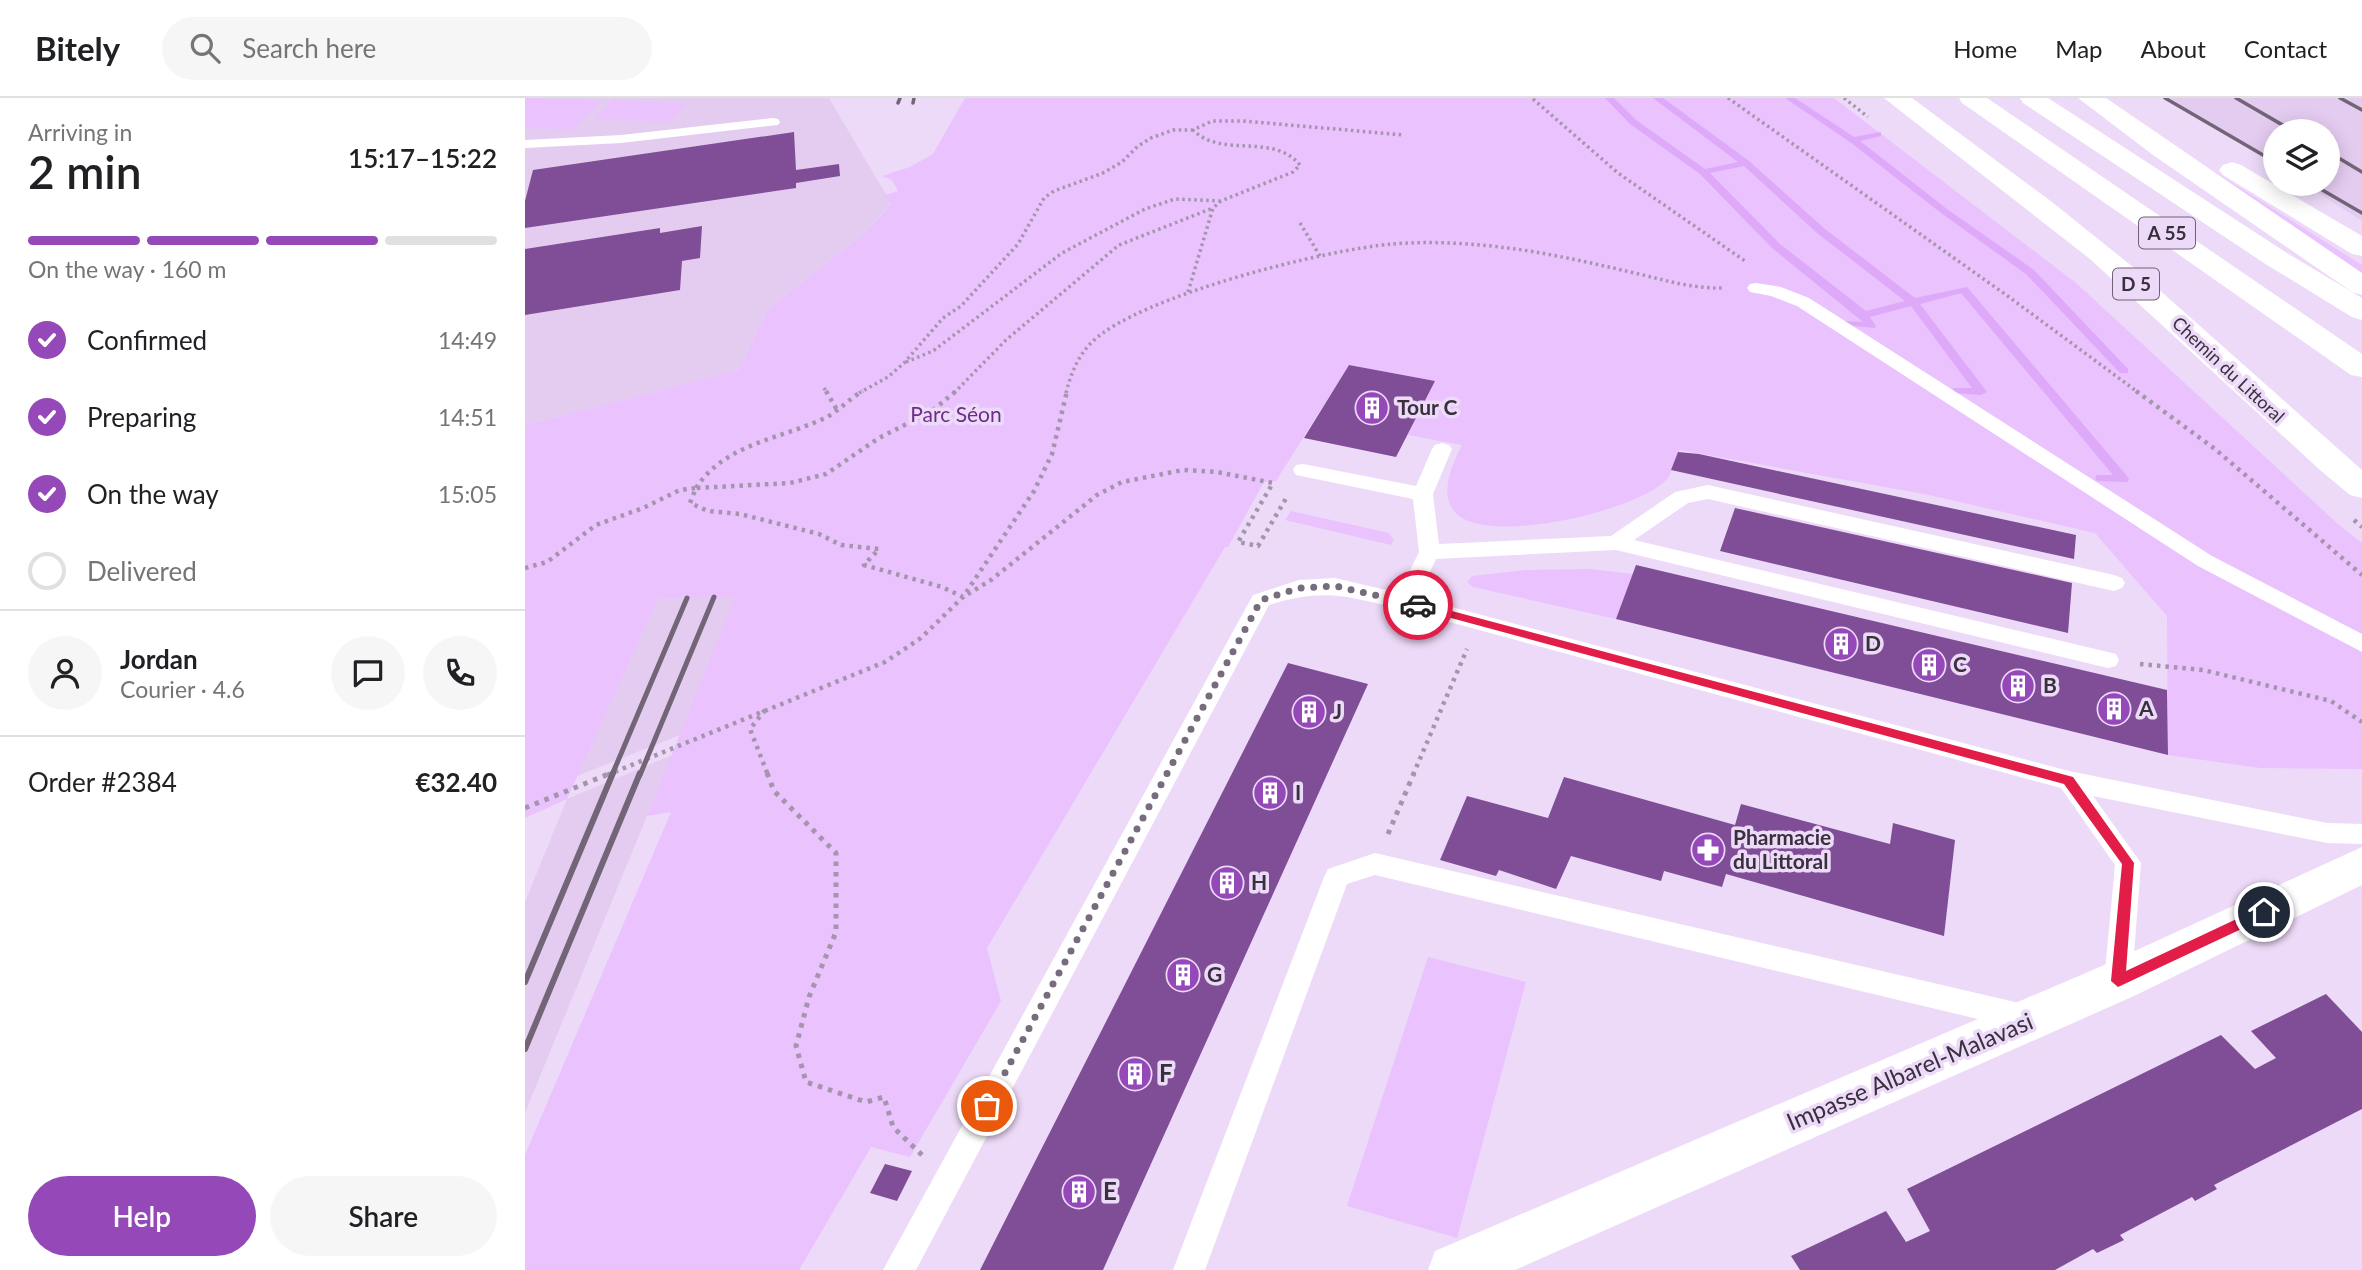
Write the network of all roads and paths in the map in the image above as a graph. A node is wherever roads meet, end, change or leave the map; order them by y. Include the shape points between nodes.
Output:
1 (1728, 98) edge
2 (1896, 98) edge
3 (1947, 98) edge
4 (1972, 98) edge
5 (2032, 98) edge
6 (2090, 98) edge
7 (2098, 98) edge
8 (1533, 99) edge
9 (773, 122) dead end
10 (1193, 130) junction
11 (2024, 134) junction
12 (1404, 135) dead end
13 (525, 144) edge
14 (1221, 201) junction
15 (1213, 208) junction
16 (1300, 223) dead end
17 (2362, 248) edge
18 (1320, 256) junction
19 (2362, 286) edge
20 (1756, 288) joint
21 (1188, 292) junction
22 (1803, 302) junction
23 (2362, 311) edge
24 (904, 363) junction
25 (2362, 368) edge
26 (824, 388) dead end
27 (837, 410) junction
28 (1442, 449) dead end
29 (1303, 470) joint
30 (2362, 487) edge
31 (696, 488) junction
32 (1423, 494) junction
33 (1616, 543) junction
34 (1429, 552) junction
35 (525, 568) edge
36 (2362, 575) edge
37 (2114, 583) dead end
38 (963, 597) junction
39 (1405, 602) junction
40 (1479, 622) junction
41 (2362, 644) edge
42 (2108, 660) joint
43 (765, 710) junction
44 (2362, 722) edge
45 (2069, 781) junction
46 (525, 808) edge
47 (2362, 834) edge
48 (1375, 864) junction
49 (2362, 865) edge
50 (2118, 981) junction
51 (2032, 1019) junction
52 (948, 1178) junction
53 (899, 1270) edge
54 (1189, 1270) edge
55 (1454, 1270) edge

1 - 36 path via 2215,449
2 - 30 main road, Chemin du Littoral / D 5 via 2060,219 2315,450
3 - 11 main road
4 - 11 main road, A 55
5 - 23 main road, A 55
6 - 19 main road
7 - 17 main road via 2191,146
8 - 22 path via 1618,173
9 - 13 lane via 621,139
10 - 12 path via 1212,121 1243,121
10 - 14 path via 1203,140 1265,147 1297,159 1300,165
10 - 24 path via 1151,138 1103,173 1044,198 1018,244
11 - 25 main road, A 55
14 - 15 path
14 - 24 path via 1175,200 1145,209 1062,253 933,351
15 - 21 path
15 - 31 path via 1119,245 1006,340 947,400 826,474 790,482
16 - 18 path
18 - 20 path via 1392,244 1451,243 1548,254 1699,289
18 - 21 path
20 - 22 lane
21 - 38 path via 1127,319 1093,341 1072,369 1052,454 1034,491
22 - 41 lane via 2205,561
24 - 27 path
26 - 27 path
27 - 31 path via 725,457 706,471
28 - 32 lane
29 - 32 lane
29 - 38 path via 1258,546 1238,542 1273,482 1183,470 1149,475 1097,495
31 - 35 path via 606,520 547,562
31 - 38 path via 690,503 694,507 819,534 841,545 879,549 864,565
32 - 34 lane
33 - 34 lane
33 - 37 lane via 1682,497 1708,492
33 - 42 lane
34 - 39 lane
38 - 43 path via 921,638 885,662
39 - 40 lane
39 - 52 lane via 1335,586 1299,588 1261,600
40 - 45 lane
40 - 48 path
42 - 44 path via 2203,670 2331,701
43 - 46 path
43 - 52 path via 750,729 774,791 836,853 836,932 809,997 796,1046 806,1082 866,1102 884,1097 893,1127
45 - 47 lane via 2327,832
45 - 50 lane via 2128,863
48 - 51 lane
48 - 54 lane via 1337,877
49 - 50 main road, Impasse Albarel-Malavasi
50 - 51 main road, Impasse Albarel-Malavasi
51 - 55 main road, Impasse Albarel-Malavasi
52 - 53 lane

